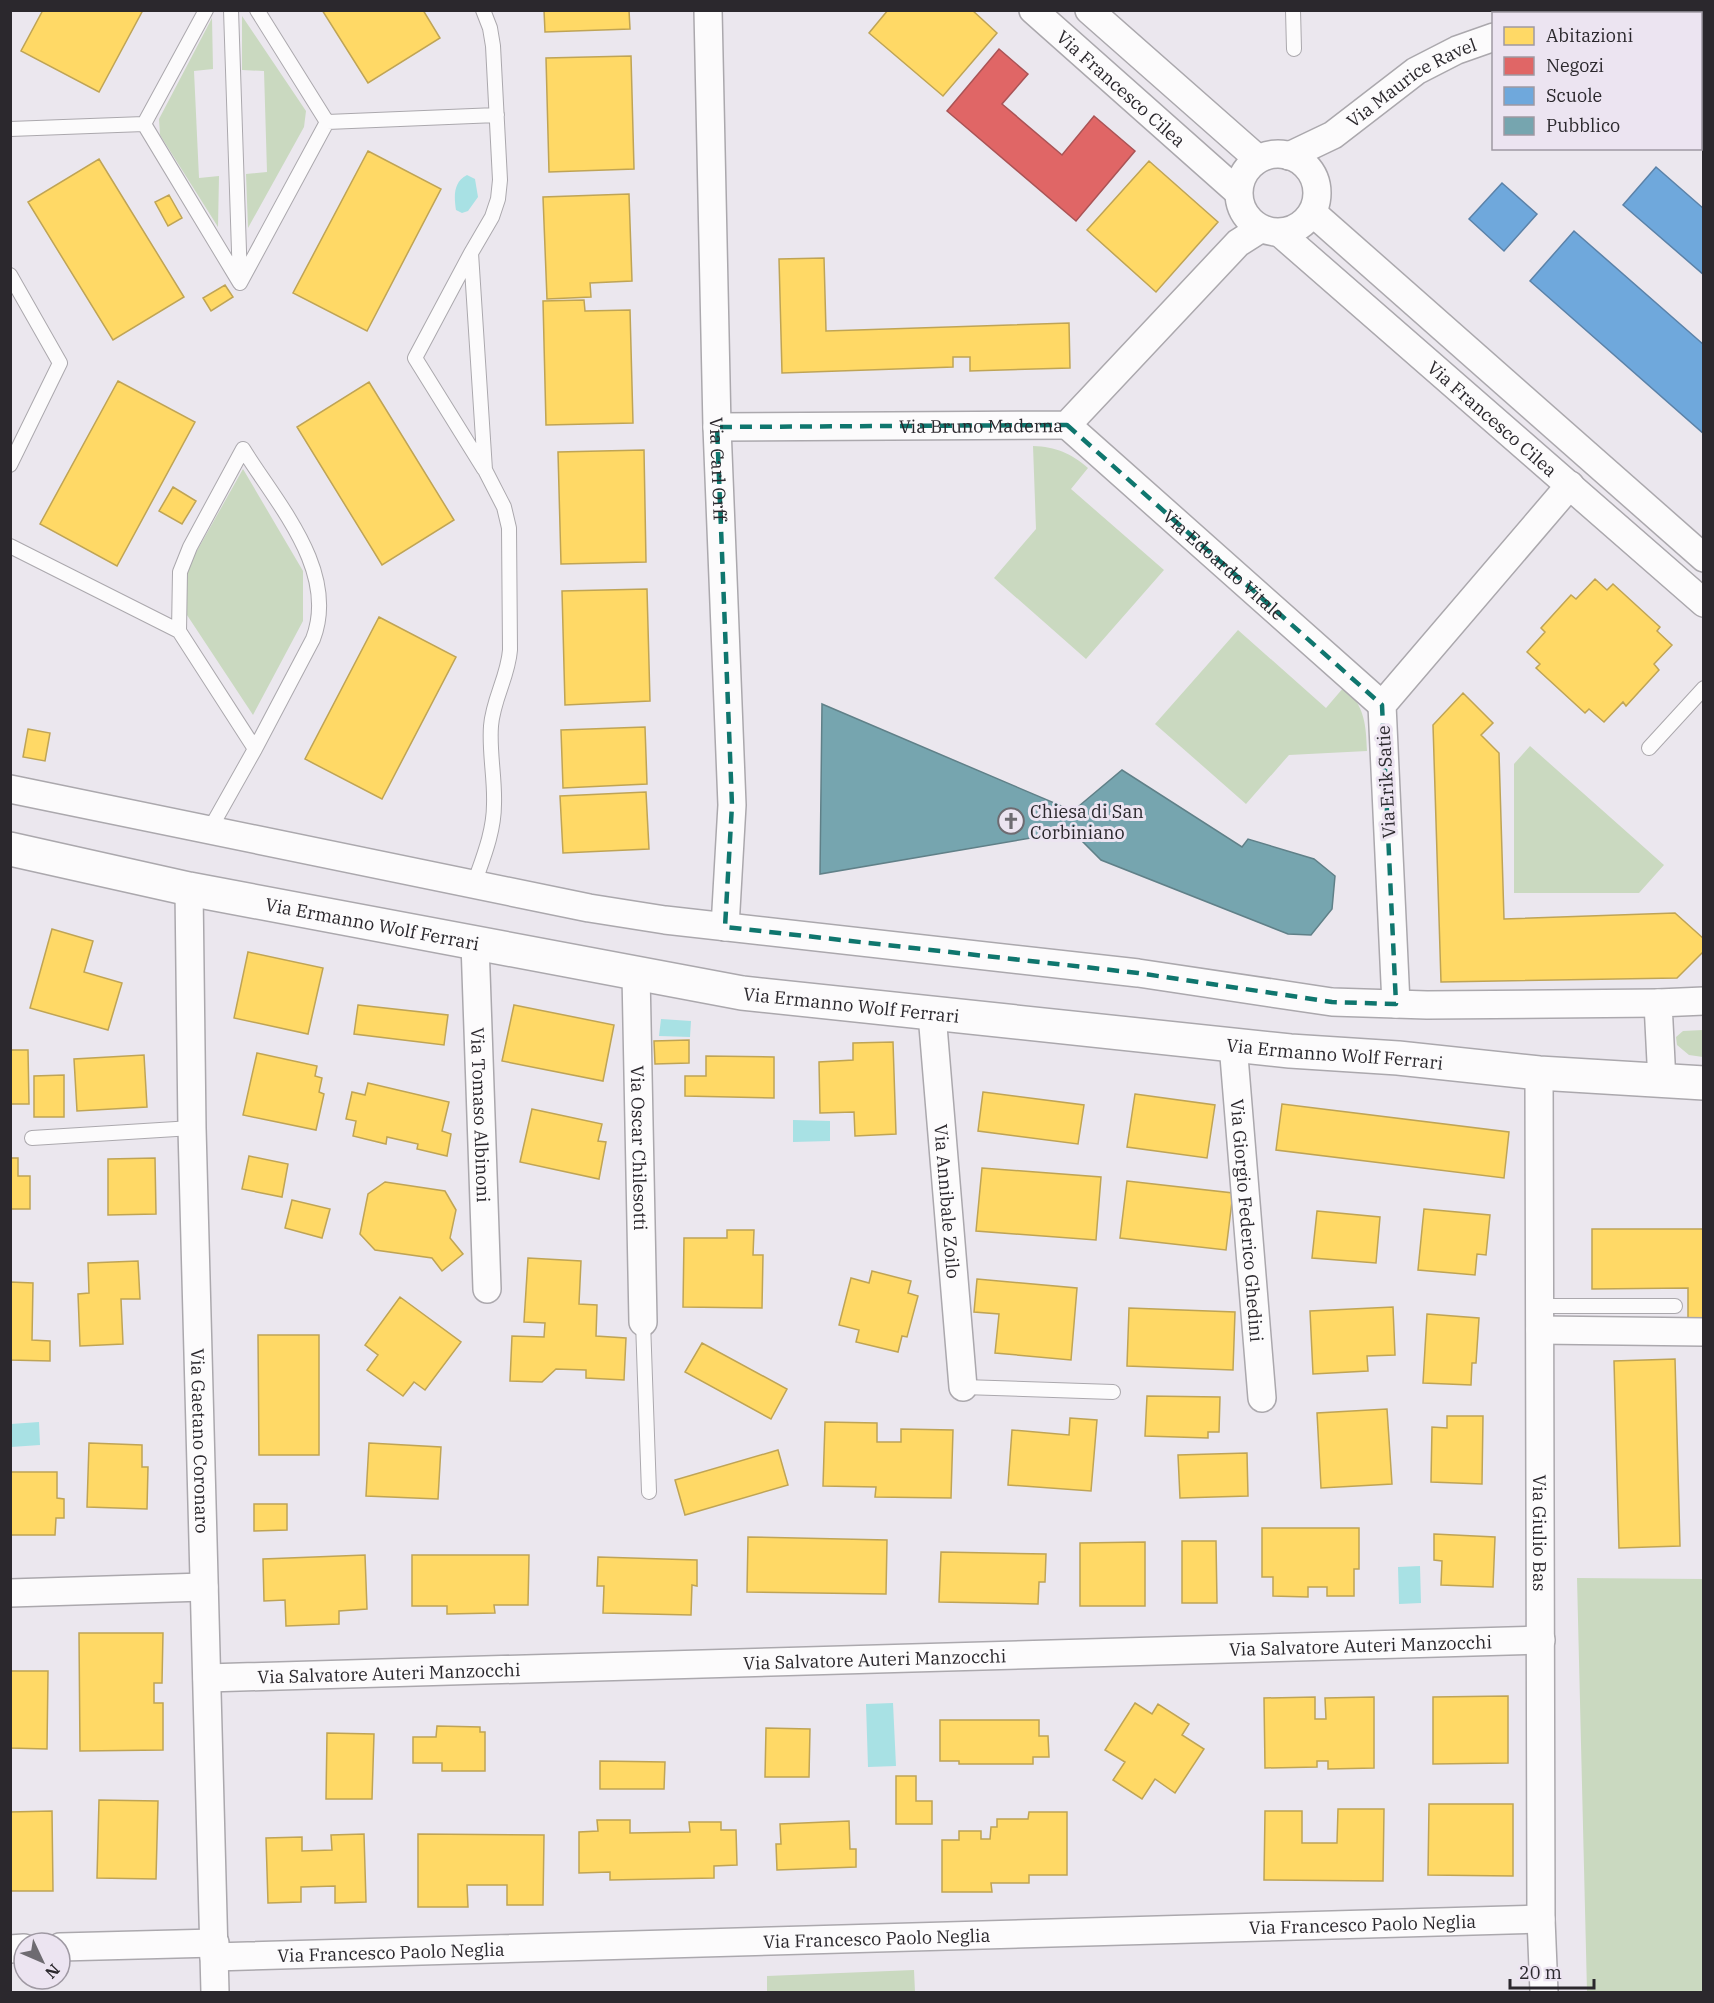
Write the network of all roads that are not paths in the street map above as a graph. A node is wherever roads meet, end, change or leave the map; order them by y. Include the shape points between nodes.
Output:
1 (206, 10) edge
2 (231, 10) edge
3 (257, 10) edge
4 (483, 10) edge
5 (708, 10) edge
6 (1033, 10) edge
7 (1089, 10) edge
8 (1293, 10) edge
9 (1492, 38) edge
10 (1294, 49) dead end
11 (497, 115) junction
12 (327, 122) junction
13 (144, 124) junction
14 (10, 129) edge
15 (1333, 135) junction
16 (1288, 156) junction
17 (1258, 159) junction
18 (1313, 176) junction
19 (1313, 213) junction
20 (1252, 223) junction
21 (471, 253) junction
22 (10, 275) edge
23 (240, 283) junction
24 (1067, 425) junction
25 (717, 427) junction
26 (10, 465) edge
27 (485, 470) junction
28 (1570, 484) junction
29 (10, 546) edge
30 (1704, 558) edge
31 (1704, 603) edge
32 (179, 631) junction
33 (1704, 688) edge
34 (1382, 705) junction
35 (1649, 748) dead end
36 (255, 749) junction
37 (10, 789) edge
38 (210, 829) junction
39 (10, 849) edge
40 (474, 884) junction
41 (189, 889) junction
42 (725, 927) junction
43 (476, 943) junction
44 (636, 974) junction
45 (1704, 1001) edge
46 (1658, 1003) junction
47 (1396, 1004) junction
48 (932, 1014) junction
49 (1233, 1044) junction
50 (1539, 1073) junction
51 (1662, 1082) junction
52 (1704, 1083) edge
53 (192, 1128) junction
54 (32, 1138) dead end
55 (487, 1289) dead end
56 (1675, 1306) dead end
57 (1540, 1318) junction
58 (643, 1322) joint
59 (1704, 1332) edge
60 (963, 1387) joint
61 (1113, 1392) dead end
62 (1262, 1398) dead end
63 (649, 1492) dead end
64 (204, 1587) junction
65 (10, 1593) edge
66 (1541, 1640) junction
67 (207, 1678) junction
68 (1541, 1919) junction
69 (72, 1947) edge
70 (214, 1950) junction
71 (215, 1992) edge
72 (1544, 1992) edge

1 - 13 lane
2 - 23 lane
3 - 12 lane
4 - 11 lane via 493,46
5 - 25 street, Via Carl Orff
6 - 20 street, Via Francesco Cilea
7 - 17 street, Via Francesco Cilea
8 - 10 lane
9 - 15 street, Via Maurice Ravel via 1416,71
11 - 12 lane
11 - 21 lane via 498,199
12 - 23 lane
13 - 14 lane
13 - 23 lane
15 - 16 street, Via Maurice Ravel
15 - 18 street, Via Maurice Ravel
16 - 17 street via 1270,154
16 - 18 street via 1306,165
17 - 20 street via 1241,178
18 - 19 street via 1317,201
19 - 20 street via 1293,230
19 - 30 street, Via Francesco Cilea
20 - 24 street, Via Bruno Maderna
20 - 28 street, Via Francesco Cilea
21 - 27 lane
21 - 27 lane via 415,358
22 - 26 lane via 60,363
24 - 25 street, Via Bruno Maderna
24 - 34 street, Via Edoardo Vitale
25 - 42 street, Via Carl Orff via 732,805
27 - 40 lane via 504,507 509,528 510,650 491,727 492,828
28 - 31 street, Via Francesco Cilea
28 - 34 street, Via Erik Satie
29 - 32 lane
32 - 36 lane
32 - 36 lane via 180,572 243,449 308,552 320,592 313,639
33 - 35 lane
34 - 47 street, Via Erik Satie
36 - 38 lane
37 - 38 street
38 - 40 street
39 - 41 street, Via Ermanno Wolf Ferrari
40 - 42 street via 597,909
41 - 43 street, Via Ermanno Wolf Ferrari
41 - 53 street, Via Gaetano Coronaro
42 - 47 street via 1138,973 1332,1002
43 - 44 street, Via Ermanno Wolf Ferrari
43 - 55 street, Via Tomaso Albinoni
44 - 48 street, Via Ermanno Wolf Ferrari via 742,993
44 - 58 street, Via Oscar Chilesotti
45 - 46 street
46 - 47 street
46 - 51 street
48 - 49 street, Via Ermanno Wolf Ferrari
48 - 60 street, Via Annibale Zoilo
49 - 50 street, Via Ermanno Wolf Ferrari
49 - 62 street, Via Giorgio Federico Ghedini
50 - 51 street, Via Ermanno Wolf Ferrari
50 - 57 street, Via Giulio Bas
51 - 52 street, Via Ermanno Wolf Ferrari
53 - 54 lane
53 - 64 street, Via Gaetano Coronaro
56 - 57 lane
57 - 59 street
57 - 66 street, Via Giulio Bas
58 - 63 lane
60 - 61 lane
64 - 65 street
64 - 67 street, Via Gaetano Coronaro
66 - 67 street, Via Salvatore Auteri Manzocchi
66 - 68 street, Via Giulio Bas
67 - 70 street, Via Gaetano Coronaro
68 - 70 street, Via Francesco Paolo Neglia
68 - 72 street, Via Giulio Bas
69 - 70 street, Via Francesco Paolo Neglia
70 - 71 street, Via Gaetano Coronaro

